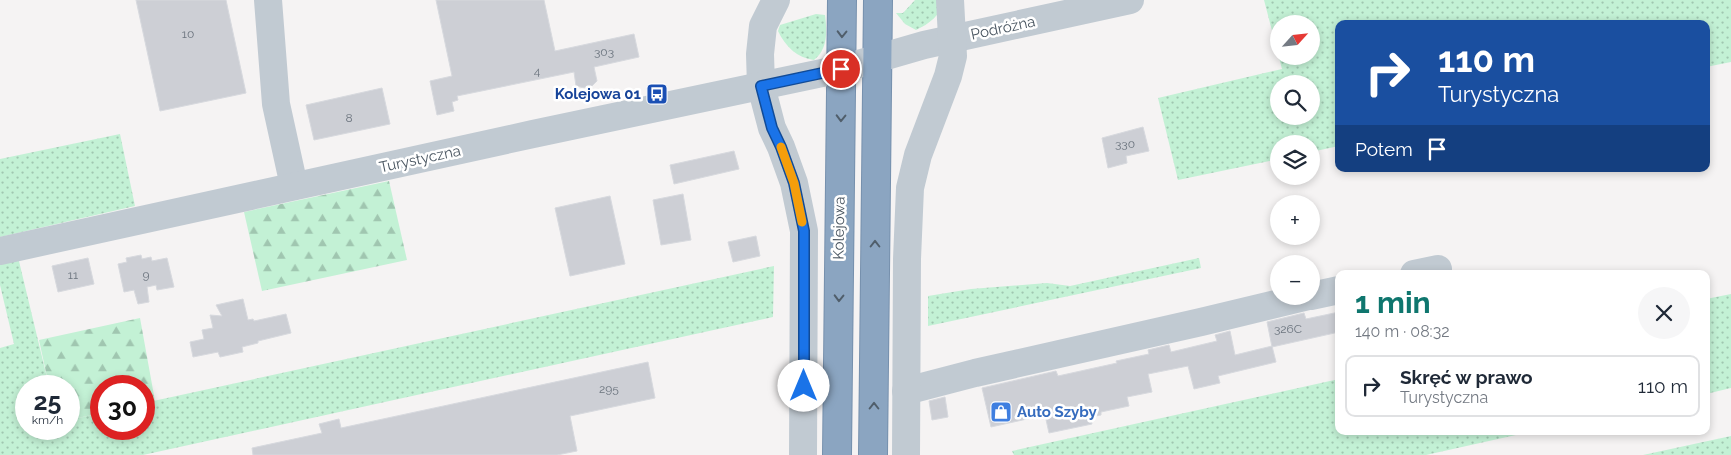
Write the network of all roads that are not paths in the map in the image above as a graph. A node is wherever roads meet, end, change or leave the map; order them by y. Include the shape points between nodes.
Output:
1 (268, 0) edge
2 (776, 0) edge
3 (842, 0) edge
4 (878, 0) edge
5 (950, 0) edge
6 (1130, 0) edge
7 (954, 39) junction
8 (878, 58) junction
9 (841, 69) junction
10 (761, 86) junction
11 (294, 186) junction
12 (0, 250) edge
13 (1335, 291) edge
14 (1320, 294) edge
15 (1272, 305) edge
16 (906, 391) junction
17 (803, 455) edge
18 (837, 455) edge
19 (873, 455) edge
20 (906, 455) edge

1 - 11 street via 277,107
2 - 10 street via 763,26
3 -> 9 highway, Kolejowa
4 - 8 highway
5 - 7 street
6 - 7 street, Podróżna
7 - 8 street, Podróżna
7 - 16 street via 948,76 918,155 910,188
8 - 9 street, Podróżna
19 -> 8 highway
9 - 10 street, Turystyczna
9 -> 18 highway, Kolejowa
10 - 11 street, Turystyczna
10 - 17 street via 772,128 794,183 804,231
11 - 12 street, Turystyczna
13 - 14 street
15 - 16 street
16 - 20 street

